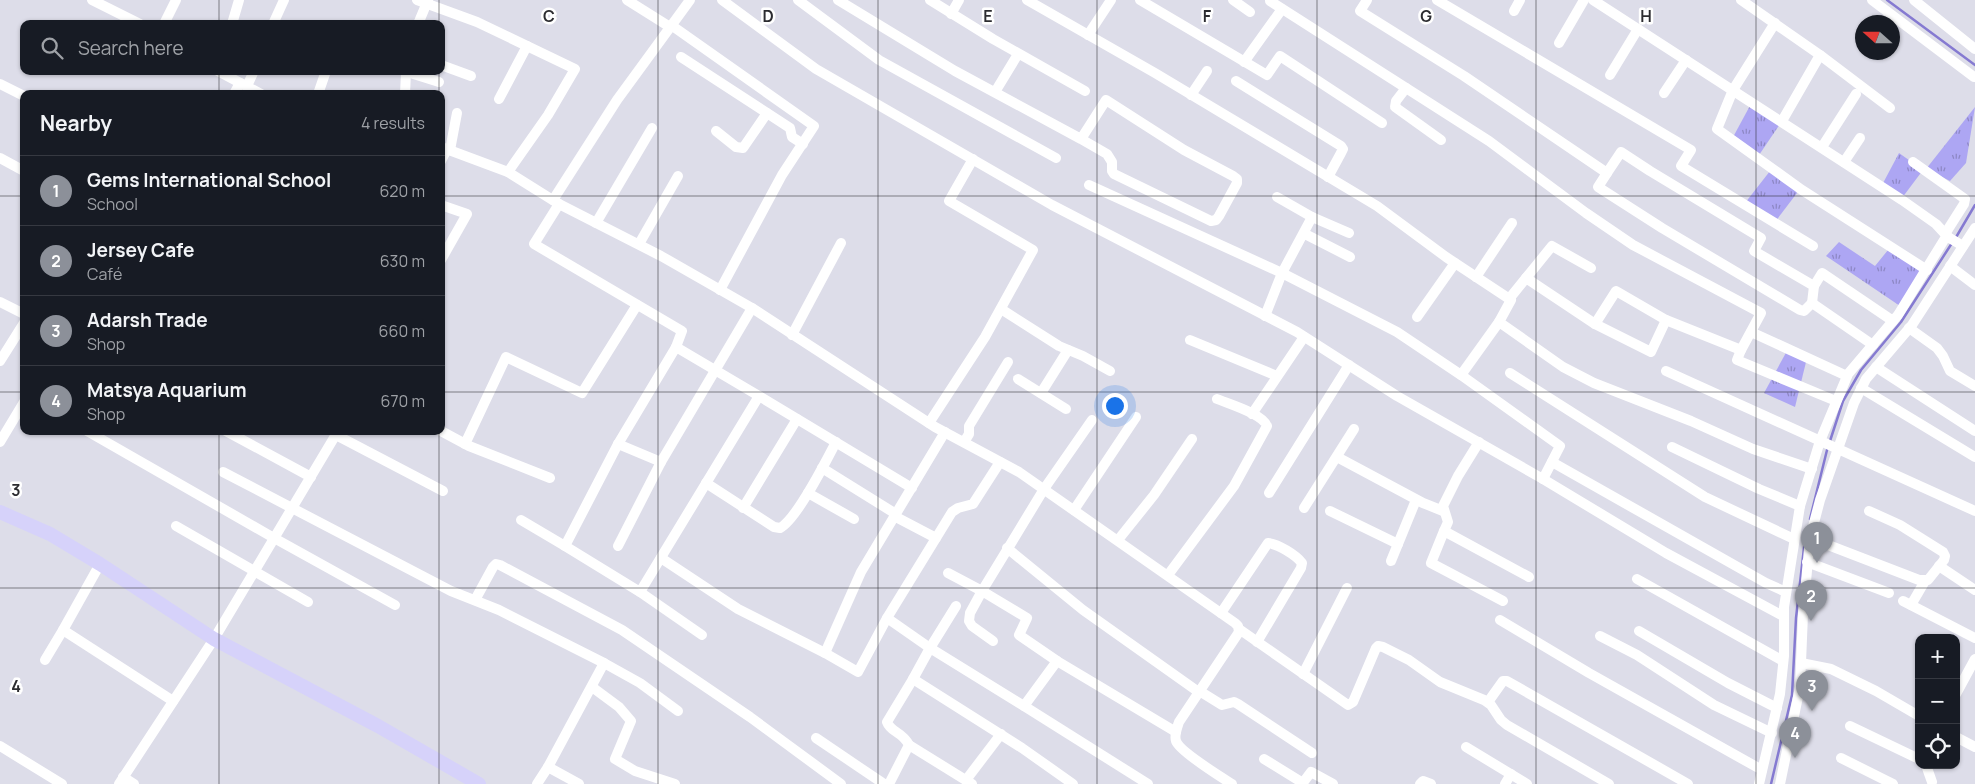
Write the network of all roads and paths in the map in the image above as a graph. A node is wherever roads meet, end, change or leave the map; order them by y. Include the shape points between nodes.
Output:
1 (92, 0) edge
2 (176, 0) edge
3 (239, 0) edge
4 (284, 0) edge
5 (628, 0) edge
6 (690, 0) edge
7 (722, 0) edge
8 (798, 0) edge
9 (838, 0) edge
10 (930, 0) edge
11 (959, 0) edge
12 (1026, 0) edge
13 (1111, 0) edge
14 (1140, 0) edge
15 (1232, 0) edge
16 (1271, 0) edge
17 (1367, 0) edge
18 (1437, 0) edge
19 (1520, 0) edge
20 (1584, 0) edge
21 (1593, 0) edge
22 (1741, 0) edge
23 (1872, 0) edge
24 (1914, 0) edge
25 (424, 1) edge
26 (1282, 9) junction
27 (1514, 11) dead end
28 (1250, 12) dead end
29 (951, 14) junction
30 (132, 20) edge
31 (166, 20) edge
32 (233, 20) edge
33 (275, 20) edge
34 (419, 20) edge
35 (1774, 23) junction
36 (670, 26) junction
37 (1638, 29) junction
38 (1088, 35) junction
39 (1559, 43) dead end
40 (527, 46) junction
41 (1975, 49) edge
42 (1018, 54) junction
43 (1820, 55) junction
44 (681, 56) dead end
45 (1686, 60) junction
46 (1244, 62) junction
47 (445, 66) edge
48 (1207, 71) dead end
49 (225, 75) edge
50 (251, 75) edge
51 (325, 75) edge
52 (405, 75) edge
53 (417, 75) edge
54 (1610, 75) dead end
55 (471, 76) dead end
56 (1974, 77) dead end
57 (1236, 81) dead end
58 (439, 82) dead end
59 (0, 84) edge
60 (243, 85) junction
61 (1406, 88) junction
62 (238, 90) edge
63 (253, 90) edge
64 (319, 90) edge
65 (405, 90) edge
66 (1733, 90) junction
67 (1085, 91) dead end
68 (995, 92) junction
69 (1664, 92) dead end
70 (20, 94) edge
71 (1856, 94) dead end
72 (1191, 95) junction
73 (499, 99) dead end
74 (1890, 108) dead end
75 (457, 113) dead end
76 (767, 113) junction
77 (1782, 121) junction
78 (1382, 123) dead end
79 (652, 128) dead end
80 (716, 131) dead end
81 (1860, 138) dead end
82 (1081, 139) junction
83 (1441, 140) dead end
84 (803, 144) junction
85 (1822, 147) junction
86 (446, 148) edge
87 (0, 158) edge
88 (1056, 158) dead end
89 (973, 159) junction
90 (1844, 162) junction
91 (1913, 162) dead end
92 (20, 169) edge
93 (508, 172) junction
94 (1607, 172) junction
95 (678, 176) dead end
96 (1328, 177) junction
97 (1089, 185) dead end
98 (1277, 198) dead end
99 (556, 202) junction
100 (445, 206) edge
101 (1312, 217) junction
102 (596, 223) junction
103 (1512, 223) dead end
104 (1975, 228) edge
105 (1348, 233) dead end
106 (1304, 234) junction
107 (1952, 240) junction
108 (841, 243) dead end
109 (639, 244) junction
110 (1813, 246) dead end
111 (445, 253) edge
112 (1350, 257) dead end
113 (1455, 263) junction
114 (1950, 266) junction
115 (1591, 268) dead end
116 (1927, 270) junction
117 (1282, 273) junction
118 (1476, 277) junction
119 (1526, 278) junction
120 (1975, 285) edge
121 (1814, 286) junction
122 (720, 290) junction
123 (1509, 300) junction
124 (0, 302) edge
125 (1812, 303) junction
126 (637, 305) junction
127 (752, 308) junction
128 (1001, 309) junction
129 (20, 312) edge
130 (1265, 316) junction
131 (1417, 317) dead end
132 (1666, 320) junction
133 (1893, 321) junction
134 (1499, 322) junction
135 (1595, 324) junction
136 (1909, 328) junction
137 (20, 330) edge
138 (1751, 332) junction
139 (792, 335) junction
140 (1304, 337) junction
141 (1190, 340) dead end
142 (1873, 345) junction
143 (676, 347) junction
144 (1068, 350) junction
145 (1741, 350) junction
146 (0, 362) edge
147 (1008, 362) dead end
148 (1349, 365) junction
149 (1876, 367) junction
150 (716, 370) junction
151 (1110, 370) dead end
152 (1666, 371) dead end
153 (1510, 373) dead end
154 (1461, 375) junction
155 (1277, 376) junction
156 (1847, 376) junction
157 (1018, 379) dead end
158 (1975, 386) edge
159 (1861, 388) junction
160 (1041, 393) junction
161 (759, 396) junction
162 (1217, 399) dead end
163 (1836, 401) junction
164 (20, 409) edge
165 (1066, 409) dead end
166 (1252, 414) junction
167 (1136, 417) dead end
168 (798, 419) junction
169 (1092, 420) dead end
170 (929, 423) junction
171 (1354, 429) dead end
172 (1975, 431) edge
173 (945, 432) junction
174 (445, 433) edge
175 (94, 435) edge
176 (233, 435) edge
177 (336, 435) edge
178 (341, 435) edge
179 (1192, 440) dead end
180 (1821, 441) junction
181 (0, 442) edge
182 (836, 442) junction
183 (964, 442) junction
184 (1479, 442) junction
185 (465, 444) junction
186 (618, 444) junction
187 (1672, 446) dead end
188 (1836, 447) junction
189 (1337, 457) junction
190 (1975, 457) edge
191 (662, 462) junction
192 (1000, 462) junction
193 (1552, 462) junction
194 (822, 468) junction
195 (1812, 469) junction
196 (224, 472) dead end
197 (311, 477) junction
198 (550, 478) dead end
199 (1543, 479) junction
200 (706, 483) junction
201 (912, 488) junction
202 (1044, 489) junction
203 (443, 491) dead end
204 (808, 493) junction
205 (1269, 493) dead end
206 (1416, 500) junction
207 (1800, 506) junction
208 (292, 508) junction
209 (743, 508) junction
210 (1304, 508) dead end
211 (1074, 510) junction
212 (1330, 511) dead end
213 (1443, 511) junction
214 (1868, 511) dead end
215 (1975, 511) edge
216 (0, 512) edge
217 (895, 515) junction
218 (854, 519) dead end
219 (522, 520) dead end
220 (176, 526) dead end
221 (1444, 531) junction
222 (274, 538) junction
223 (936, 538) junction
224 (1810, 538) junction
225 (1794, 539) junction
226 (1118, 540) junction
227 (1398, 544) junction
228 (565, 546) junction
229 (618, 546) dead end
230 (1007, 548) junction
231 (661, 558) junction
232 (1391, 561) dead end
233 (1807, 562) junction
234 (100, 564) junction
235 (1939, 566) junction
236 (254, 571) junction
237 (948, 572) dead end
238 (1168, 575) junction
239 (1529, 577) dead end
240 (1637, 579) dead end
241 (1925, 581) junction
242 (1347, 588) dead end
243 (1975, 590) edge
244 (982, 591) junction
245 (640, 592) junction
246 (1786, 592) junction
247 (1889, 593) dead end
248 (475, 600) junction
249 (1503, 601) dead end
250 (308, 602) dead end
251 (395, 604) dead end
252 (956, 606) dead end
253 (1221, 613) junction
254 (1784, 616) junction
255 (887, 618) junction
256 (1500, 620) dead end
257 (1239, 629) junction
258 (63, 630) junction
259 (1639, 632) dead end
260 (702, 635) dead end
261 (1600, 636) dead end
262 (1975, 638) edge
263 (214, 639) junction
264 (994, 641) dead end
265 (1258, 642) junction
266 (930, 648) junction
267 (825, 653) junction
268 (1975, 659) edge
269 (45, 660) dead end
270 (1057, 661) junction
271 (1783, 661) junction
272 (604, 663) junction
273 (1801, 663) junction
274 (1303, 674) junction
275 (913, 679) junction
276 (592, 687) junction
277 (1960, 687) edge
278 (1200, 692) junction
279 (174, 701) junction
280 (1488, 702) junction
281 (1024, 706) junction
282 (1777, 708) junction
283 (678, 711) dead end
284 (1915, 714) edge
285 (1850, 726) dead end
286 (1176, 732) junction
287 (1772, 733) junction
288 (1001, 734) junction
289 (816, 738) dead end
290 (1960, 739) edge
291 (908, 745) junction
292 (0, 746) edge
293 (1975, 746) edge
294 (1466, 747) dead end
295 (1312, 753) dead end
296 (1915, 757) edge
297 (1841, 758) dead end
298 (1264, 759) dead end
299 (548, 767) junction
300 (1928, 769) edge
301 (1762, 770) junction
302 (1511, 774) junction
303 (121, 780) edge
304 (969, 782) edge
305 (1302, 783) edge
306 (1933, 783) edge
307 (62, 784) edge
308 (134, 784) edge
309 (479, 784) edge
310 (537, 784) edge
311 (579, 784) edge
312 (675, 784) edge
313 (841, 784) edge
314 (884, 784) edge
315 (889, 784) edge
316 (1073, 784) edge
317 (1148, 784) edge
318 (1232, 784) edge
319 (1333, 784) edge
320 (1420, 784) edge
321 (1431, 784) edge
322 (1505, 784) edge
323 (1528, 784) edge
324 (1609, 784) edge
325 (1688, 784) edge
326 (1759, 784) edge
327 (1780, 784) edge
328 (1892, 784) edge

1 - 30 street
2 - 31 street
3 - 32 street
4 - 33 street
5 - 36 street
6 - 36 street
7 - 89 street via 816,70
8 - 88 street via 886,65
9 - 68 street
10 - 29 street
11 - 29 street
12 - 38 street
13 - 38 street
14 - 46 street
15 - 28 street
16 - 26 street
17 - 94 street via 1360,11
18 - 110 street via 1691,150 1681,166
19 - 27 street
20 - 39 street
21 - 37 street
22 - 35 street
23 - 56 street
24 - 41 street
25 - 34 street
25 - 40 street
26 - 46 street
26 - 61 street
29 - 42 street
35 - 43 street
35 - 66 street
36 - 84 street via 814,126
36 - 99 street via 617,100
37 - 45 street
37 - 54 street
38 - 72 street
40 - 73 street
40 - 93 street via 575,69
42 - 67 street
42 - 68 street
43 - 74 street
43 - 77 street
44 - 76 street
45 - 66 street
45 - 69 street
46 - 78 street via 1267,75 1280,56
47 - 55 street
48 - 72 street
49 - 60 street
50 - 60 street
51 - 64 street
52 - 65 street
53 - 58 street
57 - 96 street via 1341,146 1341,153
59 - 70 street
60 - 62 street
60 - 63 street
61 - 83 street via 1395,107
61 - 138 street via 1489,141 1633,245 1761,313
66 - 77 street
66 - 116 street via 1717,128 1802,190
68 - 82 street
71 - 85 street
72 - 96 street
75 - 86 street
76 - 80 street via 744,148 736,147
76 - 84 street via 790,128 792,137
77 - 85 street
79 - 102 street
81 - 90 street
82 - 82 street via 1106,100 1184,150 1233,176 1237,183 1219,216 1211,221 1114,174 1107,154
84 - 122 street via 782,175
85 - 90 street
86 - 93 street
87 - 92 street
89 - 128 street via 949,201 1033,250
89 - 130 street
90 - 107 street via 1929,219
91 - 107 street via 1966,198
93 - 99 street
94 - 121 street via 1621,152 1761,238 1754,251
94 - 125 street via 1598,187 1654,223 1800,310 1804,311
95 - 109 street
96 - 113 street via 1377,206
97 - 117 street
98 - 101 street
99 - 102 street
99 - 126 street via 534,244
100 - 111 street via 467,214
101 - 105 street
101 - 106 street
102 - 109 street
103 - 118 street
104 - 107 street
106 - 112 street
106 - 117 street
107 - 114 street
107 - 116 street via 1944,240
108 - 139 street
109 - 122 street
113 - 118 street
113 - 131 street
114 - 120 street
114 - 136 street
115 - 119 street via 1552,246
116 - 133 street
117 - 130 street
117 - 154 street via 1396,332
118 - 123 street
119 - 123 street
119 - 135 street
121 - 125 street
121 - 133 street via 1822,273
122 - 127 street
123 - 134 street
124 - 129 street
125 - 142 street
126 - 143 street via 682,331
126 - 185 street via 582,393 506,357
127 - 139 street
127 - 150 street
128 - 144 street
128 - 170 street
130 - 140 street
132 - 135 street via 1616,291
132 - 135 street via 1652,352
132 - 145 street
133 - 142 street
134 - 154 street
134 - 195 street via 1563,367 1594,383 1691,420 1753,449
136 - 149 street
136 - 158 street via 1937,348 1950,370
137 - 146 street
138 - 145 street
138 - 156 street
139 - 170 street
140 - 148 street
140 - 155 street
141 - 155 street
142 - 156 street
143 - 150 street
143 - 186 street
144 - 151 street
144 - 160 street
145 - 163 street via 1737,360
147 - 183 street via 969,426
148 - 184 street
148 - 205 street
149 - 159 street
149 - 172 street
150 - 161 street
150 - 191 street
152 - 180 street
153 - 225 street via 1722,507
154 - 193 street via 1560,446
155 - 166 street
156 - 163 street
157 - 160 street
159 - 188 street
159 - 190 street
160 - 165 street
161 - 168 street
161 - 200 street
162 - 166 street
163 - 180 street
164 - 181 street
166 - 238 street via 1265,421 1266,428 1234,486
167 - 211 street
168 - 182 street
168 - 209 street
169 - 202 street
170 - 173 street
171 - 189 street
173 - 183 street
173 - 201 street
174 - 185 street
175 - 222 street
176 - 197 street
177 - 197 street
178 - 203 street
179 - 226 street
180 - 188 street
180 - 195 street
182 - 194 street
182 - 201 street
183 - 192 street
184 - 199 street
184 - 213 street via 1458,476
185 - 198 street
186 - 191 street
186 - 228 street
187 - 207 street
188 - 215 street
188 - 224 street
189 - 206 street
189 - 210 street
191 - 229 street
192 - 202 street
192 - 223 street via 976,501 956,509
193 - 199 street
193 - 246 street
194 - 204 street
194 - 217 street
195 - 207 street
196 - 208 street
197 - 208 street
199 - 254 street via 1666,553
200 - 209 street
200 - 231 street
201 - 217 street
202 - 211 street
202 - 230 street
204 - 209 street via 780,528
204 - 218 street
206 - 213 street
206 - 227 street
207 - 225 street
208 - 222 street
208 - 248 street via 451,592
211 - 226 street
212 - 227 street
213 - 221 street via 1448,522
214 - 235 street via 1900,525 1940,549 1945,556
216 - 234 main road via 50,534
217 - 223 street
217 - 267 street via 861,572
219 - 228 street
220 - 236 street
221 - 239 street
221 - 249 street via 1431,562
222 - 236 street
222 - 251 street
223 - 255 street
224 - 233 street
224 - 241 street
225 - 246 street
226 - 238 street
227 - 232 street
228 - 245 street
230 - 244 street
230 - 278 street via 1083,610
231 - 245 street
231 - 267 street via 738,609
233 - 247 street
233 - 273 street
234 - 258 street
234 - 263 main road
235 - 241 street
235 - 243 street
236 - 250 street
236 - 263 street
237 - 244 street
238 - 253 street
240 - 271 street
241 - 262 street via 1907,603
242 - 274 street
244 - 264 street via 970,612 969,621
244 - 270 street via 1027,618 1019,636
245 - 260 street
246 - 254 street
248 - 272 street
248 - 313 street via 493,567 500,565 622,630 750,716
252 - 266 street
253 - 257 street
253 - 265 street via 1268,543 1298,558 1301,568
254 - 271 street
255 - 266 street
255 - 267 street via 858,672
256 - 301 street
257 - 265 street
257 - 278 street
258 - 269 street
258 - 279 street
259 - 282 street
261 - 287 street via 1637,655 1714,705
263 - 279 street
263 - 309 main road
265 - 274 street
266 - 275 street
266 - 281 street
268 - 277 street
270 - 281 street
270 - 286 street
271 - 282 street
272 - 276 street
272 - 283 street via 640,683
273 - 284 street via 1831,669 1876,690
273 - 327 street via 1800,687
274 - 280 street via 1350,705 1376,648 1380,646 1409,660 1440,682
275 - 288 street
275 - 291 street via 887,722 889,728 904,736
276 - 299 street
276 - 312 street via 619,707 631,722 615,759 636,771
278 - 286 street
278 - 295 street via 1222,706 1238,704
279 - 303 street
280 - 324 street via 1507,725
280 - 325 street via 1503,681 1507,681
281 - 317 street
282 - 287 street
285 - 296 street
286 - 318 street via 1178,746
287 - 301 street
288 - 304 street
288 - 316 street
289 - 314 street
290 - 293 street
291 - 304 street
291 - 315 street
292 - 307 street
294 - 302 street
297 - 328 street
298 - 305 street
299 - 310 street
299 - 311 street
300 - 306 street
301 - 326 street
302 - 322 street
302 - 323 street
303 - 308 street
305 - 319 street via 1312,772
320 - 321 street via 1423,781

